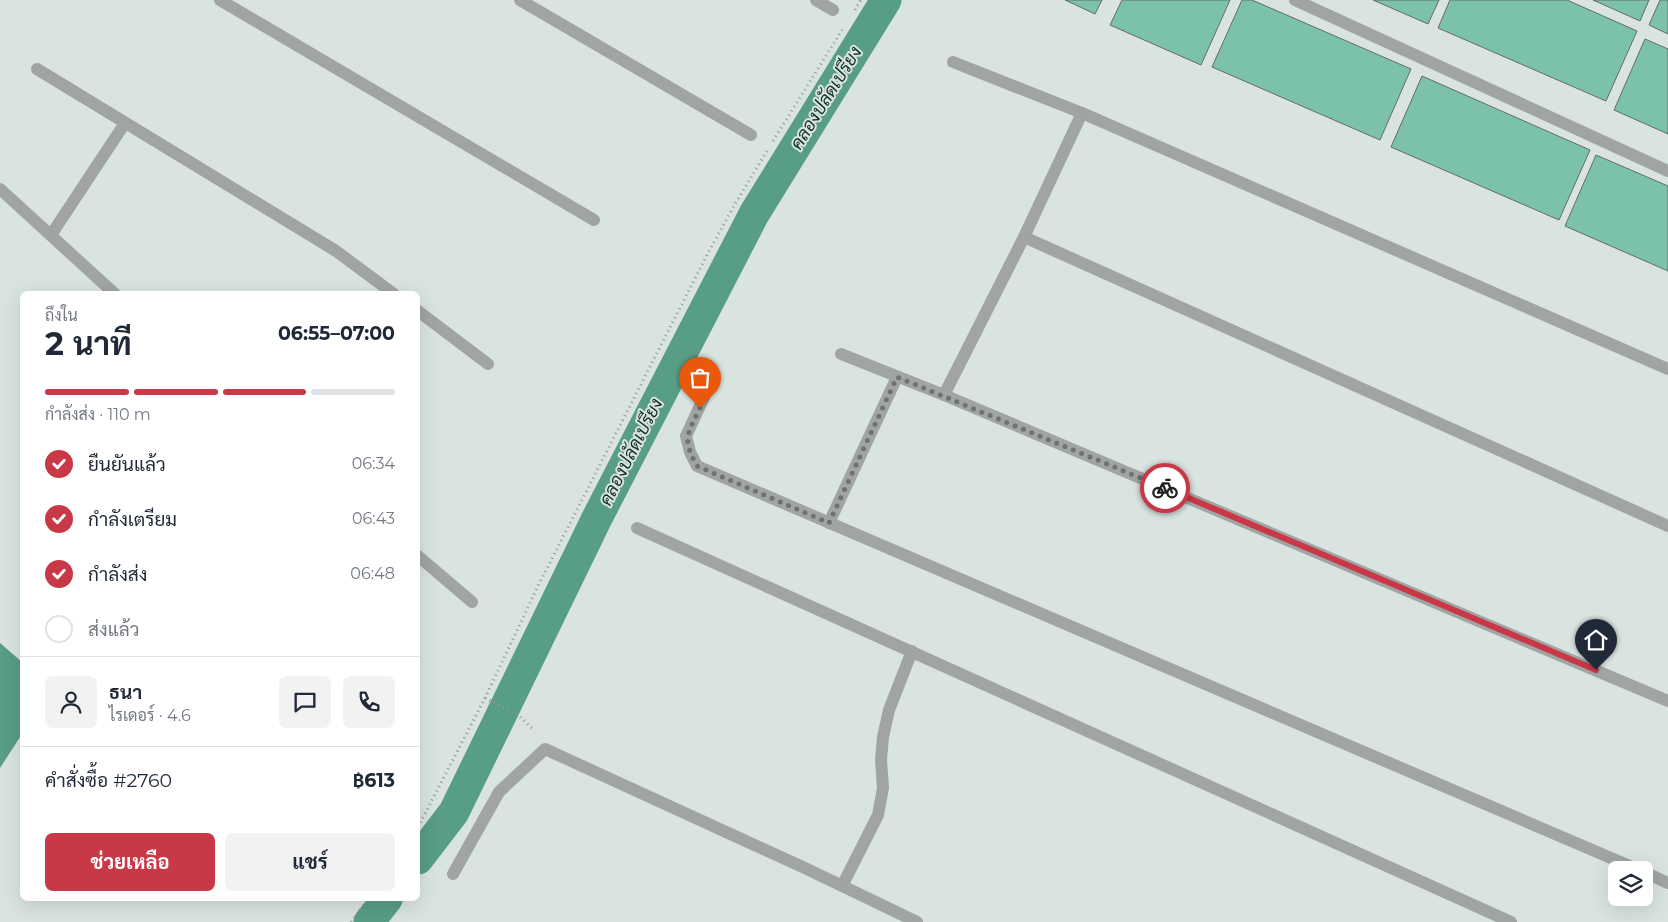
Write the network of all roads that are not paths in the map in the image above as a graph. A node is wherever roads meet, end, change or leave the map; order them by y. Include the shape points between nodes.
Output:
1 (220, 0) edge
2 (520, 0) edge
3 (816, 0) edge
4 (1295, 0) edge
5 (833, 10) dead end
6 (953, 62) dead end
7 (37, 68) dead end
8 (1082, 113) junction
9 (125, 123) junction
10 (751, 135) dead end
11 (1668, 171) edge
12 (0, 189) edge
13 (594, 220) dead end
14 (51, 235) junction
15 (1024, 237) junction
16 (112, 291) edge
17 (390, 291) edge
18 (420, 313) edge
19 (841, 354) dead end
20 (488, 364) dead end
21 (1668, 368) edge
22 (897, 377) junction
23 (706, 394) dead end
24 (944, 395) junction
25 (829, 523) junction
26 (1668, 526) edge
27 (637, 528) dead end
28 (420, 558) edge
29 (472, 602) dead end
30 (912, 651) junction
31 (1668, 701) edge
32 (1618, 861) edge
33 (453, 874) dead end
34 (1653, 876) edge
35 (1668, 883) edge
36 (842, 886) junction
37 (917, 922) edge
38 (1511, 922) edge

1 - 13 street
2 - 10 street
3 - 5 street
4 - 11 street
6 - 8 street
7 - 9 street
8 - 15 street
8 - 21 street
9 - 14 street
9 - 17 street via 336,251
12 - 14 street
14 - 16 street
15 - 24 street
15 - 26 street
18 - 20 street
19 - 22 street
22 - 24 street
22 - 25 street
23 - 25 street via 686,436 697,466
24 - 31 street
25 - 32 street
27 - 30 street
28 - 29 street
30 - 36 street via 889,710 883,737 883,788 878,815
30 - 38 street
33 - 36 street via 499,792 546,749
34 - 35 street
36 - 37 street

